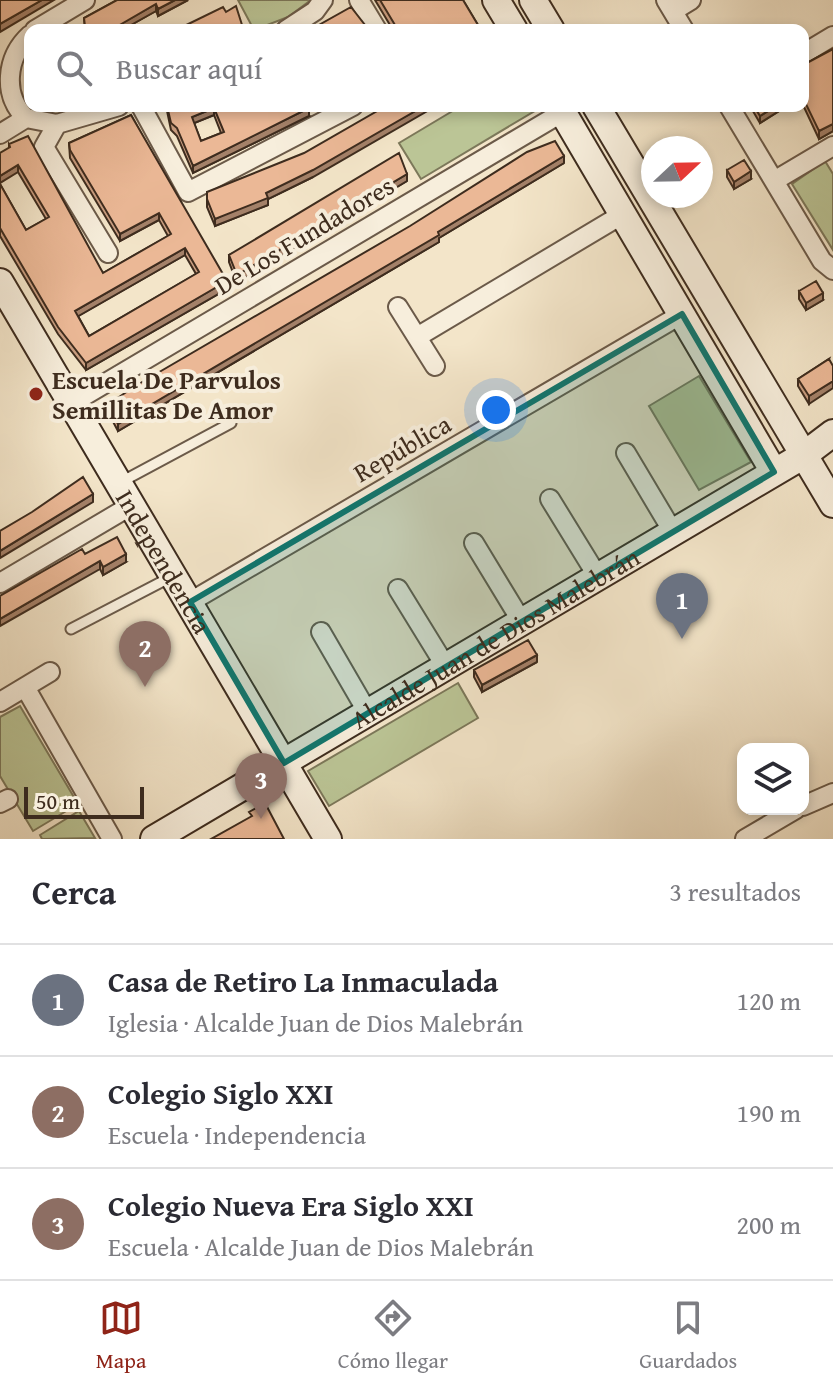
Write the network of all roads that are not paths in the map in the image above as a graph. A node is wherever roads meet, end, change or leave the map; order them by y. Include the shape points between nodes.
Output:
1 (323, 0) edge
2 (359, 0) edge
3 (496, 0) edge
4 (533, 0) edge
5 (691, 0) edge
6 (79, 1) edge
7 (669, 5) edge
8 (44, 24) edge
9 (295, 24) edge
10 (373, 24) edge
11 (510, 24) edge
12 (547, 24) edge
13 (680, 24) edge
14 (833, 36) edge
15 (24, 40) edge
16 (809, 50) edge
17 (6, 61) edge
18 (6, 102) edge
19 (98, 112) edge
20 (144, 112) edge
21 (556, 112) edge
22 (563, 112) edge
23 (600, 112) edge
24 (733, 112) edge
25 (326, 113) edge
26 (26, 118) junction
27 (57, 124) junction
28 (0, 134) edge
29 (833, 146) edge
30 (774, 181) junction
31 (623, 214) junction
32 (110, 253) dead end
33 (833, 270) edge
34 (0, 282) edge
35 (398, 307) dead end
36 (682, 314) junction
37 (417, 337) junction
38 (746, 358) junction
39 (435, 366) dead end
40 (725, 377) junction
41 (771, 399) junction
42 (72, 403) junction
43 (231, 423) dead end
44 (833, 433) edge
45 (626, 453) dead end
46 (804, 455) junction
47 (774, 472) junction
48 (126, 494) junction
49 (550, 499) dead end
50 (833, 504) edge
51 (673, 532) junction
52 (474, 543) dead end
53 (174, 575) junction
54 (598, 577) junction
55 (0, 583) edge
56 (398, 589) dead end
57 (190, 602) junction
58 (522, 622) junction
59 (71, 629) dead end
60 (321, 632) dead end
61 (446, 667) junction
62 (50, 672) dead end
63 (25, 687) junction
64 (0, 702) edge
65 (368, 713) junction
66 (284, 763) junction
67 (833, 793) edge
68 (809, 803) edge
69 (786, 815) edge
70 (112, 839) edge
71 (154, 839) edge
72 (328, 839) edge
73 (745, 839) edge

1 - 9 street
2 - 10 street
3 - 11 street
4 - 12 street
5 - 7 street
6 - 8 street
7 - 13 street
14 - 16 street
15 - 17 street
17 - 18 street
18 - 26 street
19 - 27 street
20 - 25 street via 188,192
21 - 42 street, De Los Fundadores
22 - 31 street
23 - 38 street
24 - 30 street
26 - 27 street
26 - 28 street
27 - 32 street via 44,147
29 - 30 street
30 - 33 street via 822,261
31 - 36 street
31 - 37 street
34 - 42 street, Independencia
35 - 37 street
36 - 40 street
36 - 57 street, República
37 - 39 street
38 - 40 street via 745,375
38 - 41 street
40 - 41 street
40 - 47 street
41 - 46 street
42 - 48 street, Independencia
43 - 48 lane
44 - 46 street, Alcalde Juan de Dios Malebrán
45 - 51 street
46 - 47 street, Alcalde Juan de Dios Malebrán
46 - 50 street
47 - 51 street, Alcalde Juan de Dios Malebrán
48 - 53 street, Independencia
48 - 55 street
49 - 54 street
51 - 54 street, Alcalde Juan de Dios Malebrán
52 - 58 street
53 - 57 street, Independencia
53 - 59 lane
54 - 58 street, Alcalde Juan de Dios Malebrán
56 - 61 street
57 - 66 street, Independencia
58 - 61 street, Alcalde Juan de Dios Malebrán
60 - 65 street
61 - 65 street, Alcalde Juan de Dios Malebrán
62 - 63 street
63 - 64 street
63 - 70 street
65 - 66 street, Alcalde Juan de Dios Malebrán
66 - 71 street, Alcalde Juan de Dios Malebrán
66 - 72 street, Independencia
67 - 68 street
69 - 73 street

